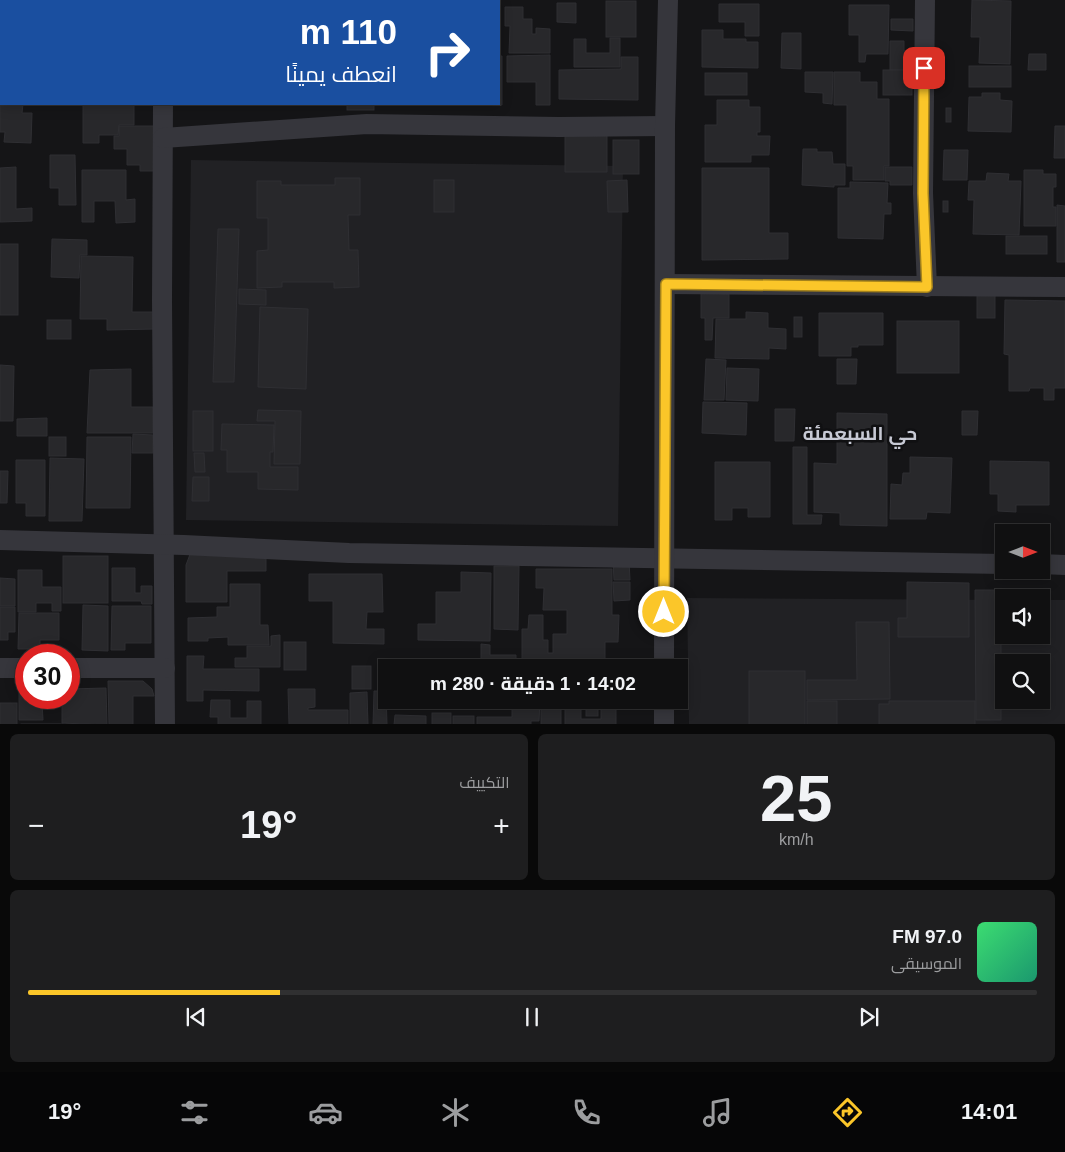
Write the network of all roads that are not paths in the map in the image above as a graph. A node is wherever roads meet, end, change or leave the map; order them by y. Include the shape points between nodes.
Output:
1 (668, 0) edge
2 (925, 0) edge
3 (163, 105) edge
4 (665, 126) junction
5 (163, 138) junction
6 (666, 284) junction
7 (927, 287) junction
8 (1065, 287) edge
9 (0, 540) edge
10 (165, 545) junction
11 (664, 558) junction
12 (995, 564) edge
13 (1050, 564) edge
14 (1065, 565) edge
15 (664, 659) edge
16 (0, 668) edge
17 (15, 668) edge
18 (80, 668) edge
19 (165, 668) junction
20 (664, 709) edge
21 (165, 724) edge
22 (664, 724) edge

1 - 4 street
2 - 7 street via 923,193
3 - 5 street
4 - 5 street via 367,124
4 - 6 street
5 - 10 street
6 - 7 street
6 - 11 street
7 - 8 street
9 - 10 street
10 - 11 street via 350,553
10 - 19 street
11 - 12 street
11 - 15 street
13 - 14 street
16 - 17 street
18 - 19 street
19 - 21 street
20 - 22 street

